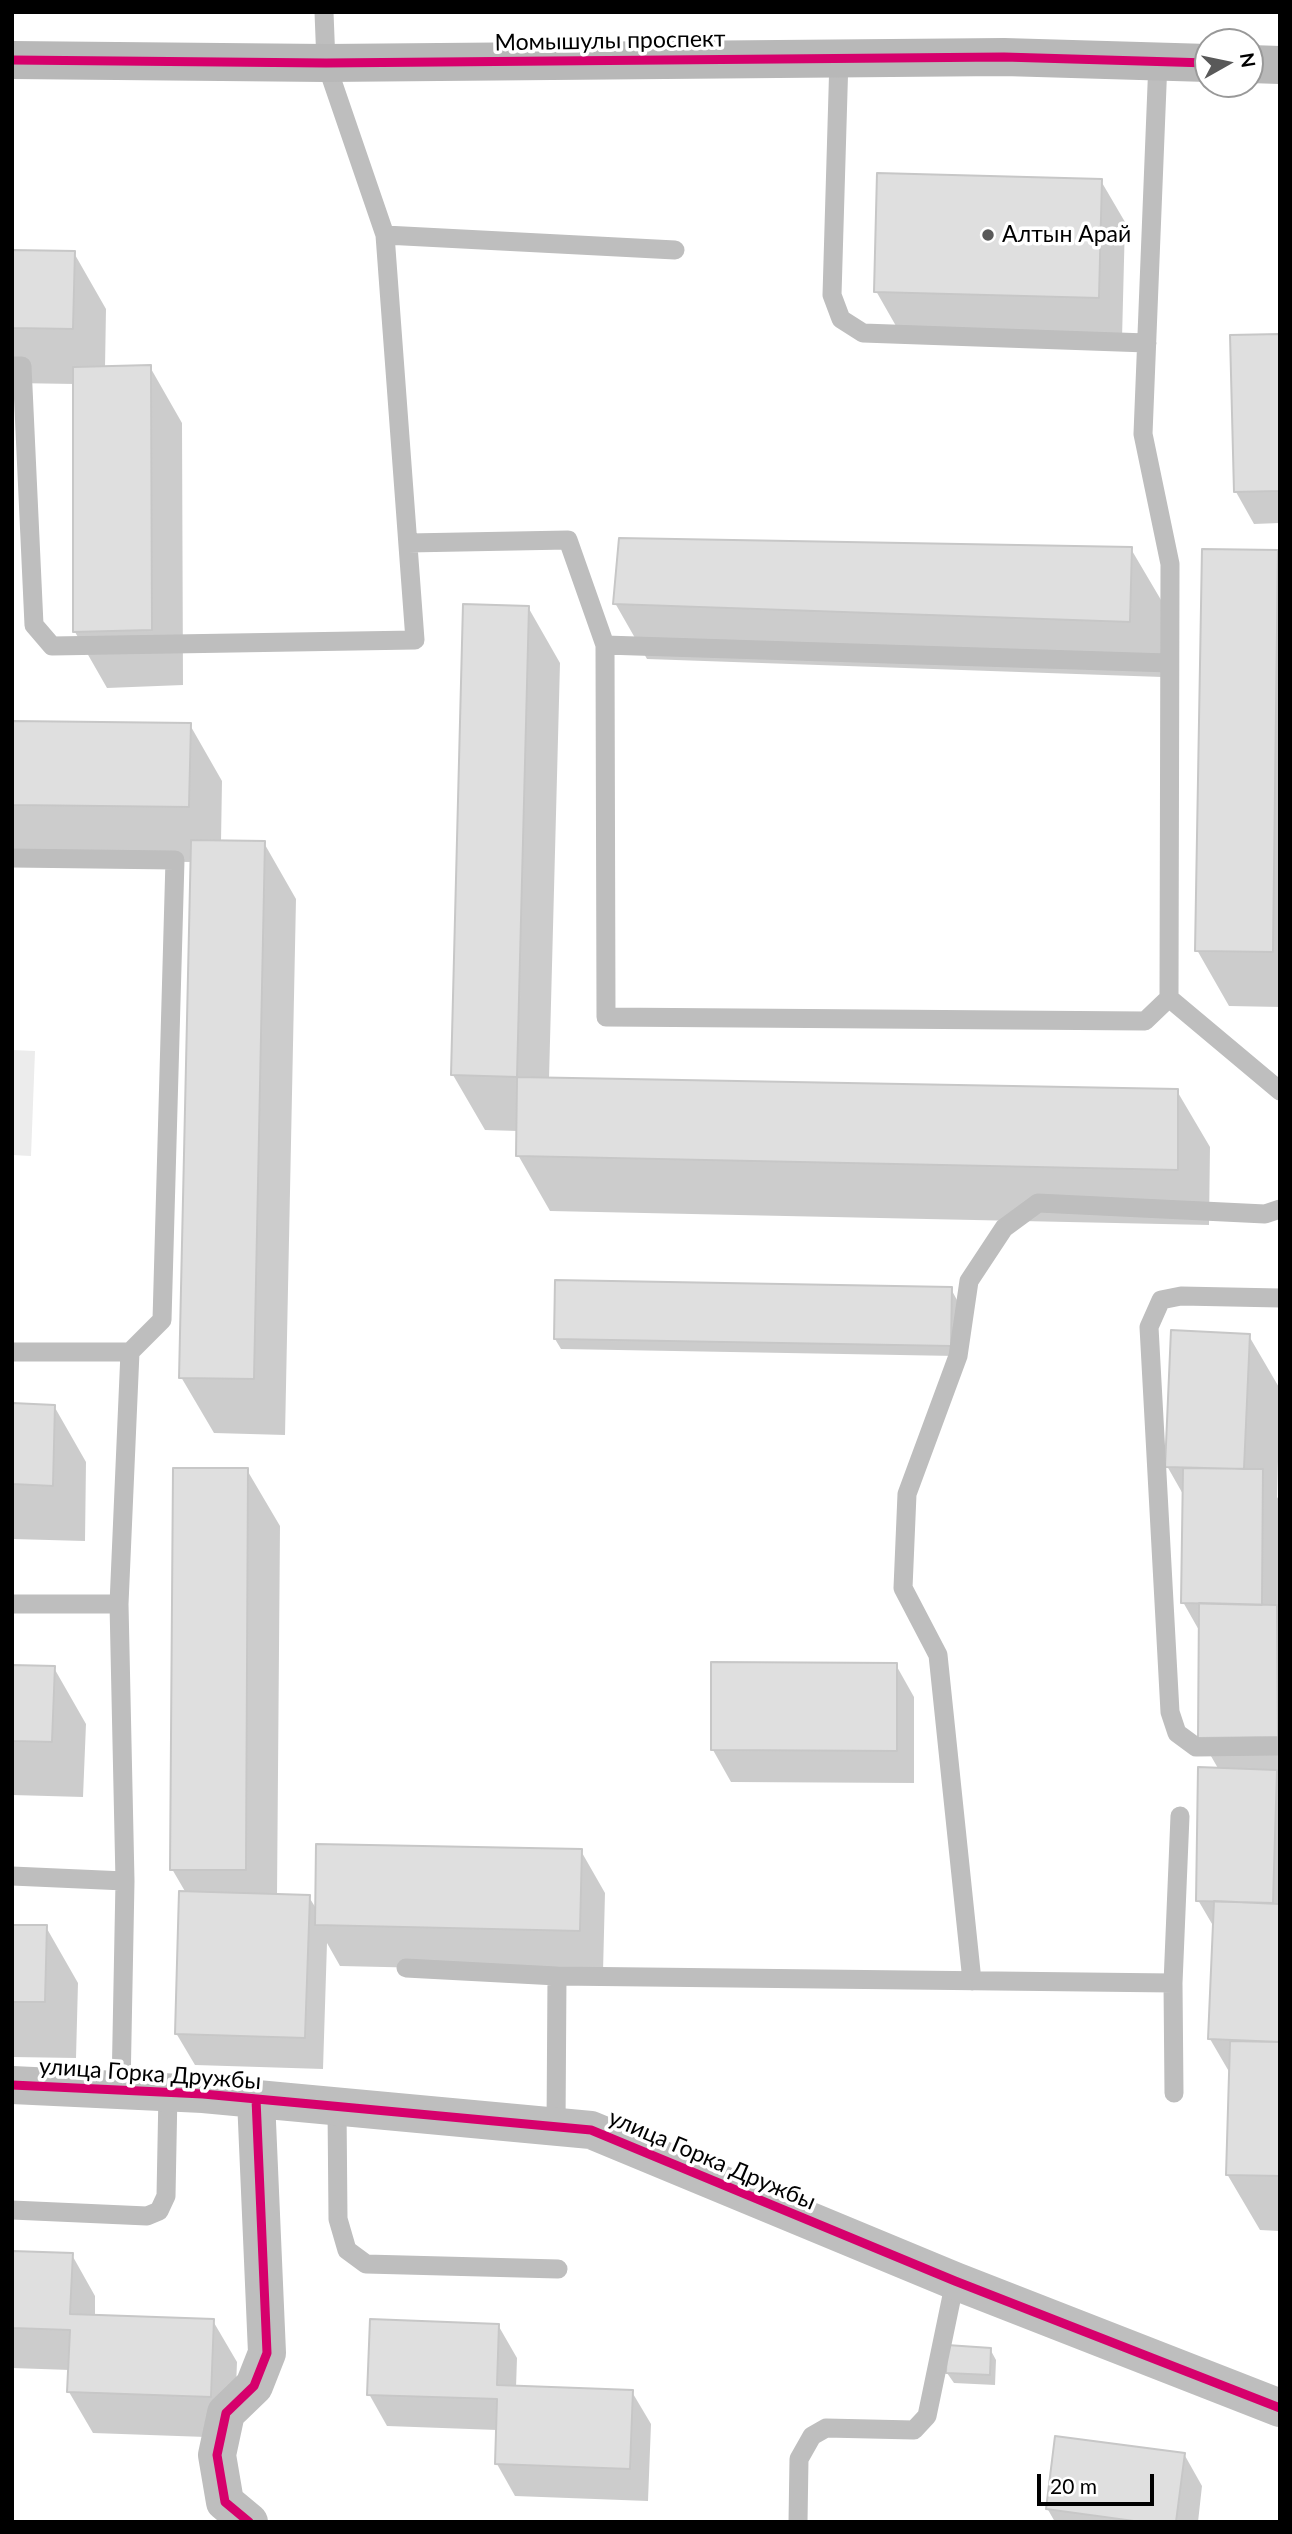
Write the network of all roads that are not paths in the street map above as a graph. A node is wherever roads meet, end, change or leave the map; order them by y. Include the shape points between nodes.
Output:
1 (324, 12) edge
2 (839, 58) junction
3 (12, 60) edge
4 (1158, 61) junction
5 (1194, 62) edge
6 (326, 63) junction
7 (385, 234) junction
8 (674, 250) dead end
9 (1147, 344) junction
10 (12, 366) edge
11 (408, 543) junction
12 (605, 645) junction
13 (1169, 663) junction
14 (12, 858) edge
15 (1169, 998) junction
16 (1280, 1091) edge
17 (1280, 1209) edge
18 (1280, 1298) edge
19 (12, 1352) edge
20 (130, 1352) junction
21 (12, 1604) edge
22 (118, 1604) junction
23 (1280, 1746) edge
24 (1180, 1816) dead end
25 (12, 1876) edge
26 (125, 1881) junction
27 (406, 1968) dead end
28 (557, 1976) junction
29 (972, 1981) junction
30 (1173, 1983) junction
31 (12, 2085) edge
32 (121, 2089) junction
33 (168, 2092) junction
34 (1174, 2093) dead end
35 (256, 2099) junction
36 (337, 2107) junction
37 (556, 2127) junction
38 (12, 2210) edge
39 (558, 2269) dead end
40 (955, 2281) junction
41 (1280, 2407) edge
42 (249, 2522) edge
43 (798, 2522) edge

1 - 6 lane
2 - 4 street, Момышулы проспект
2 - 6 street, Момышулы проспект
2 - 9 lane via 832,295 841,319 863,333
3 - 6 street, Момышулы проспект
4 - 5 street, Момышулы проспект
4 - 9 lane
6 - 7 lane
7 - 8 lane
7 - 11 lane
9 - 13 lane via 1143,434 1170,564
10 - 11 lane via 22,366 34,625 52,646 415,640
11 - 12 lane via 568,540
12 - 13 lane
12 - 15 lane via 606,1017 1145,1021
13 - 15 lane
14 - 20 lane via 175,860 162,1320
15 - 16 lane
17 - 29 lane via 1265,1214 1038,1203 1004,1227 969,1281 958,1356 907,1494 903,1588 938,1655
18 - 23 lane via 1181,1296 1161,1300 1149,1327 1170,1712 1177,1733 1196,1747
19 - 20 lane
20 - 22 lane
21 - 22 lane
22 - 26 lane
24 - 30 lane
25 - 26 lane
26 - 32 lane
27 - 28 lane
28 - 29 lane
28 - 37 lane
29 - 30 lane
30 - 34 lane
31 - 32 street, улица Горка Дружбы
32 - 33 street, улица Горка Дружбы
33 - 35 street, улица Горка Дружбы
33 - 38 lane via 166,2196 159,2211 147,2216
35 - 36 street, улица Горка Дружбы
35 - 42 street via 267,2353 254,2386 226,2413 217,2455 225,2502
36 - 37 street, улица Горка Дружбы
36 - 39 lane via 338,2219 348,2250 366,2264
37 - 40 street, улица Горка Дружбы via 591,2130
40 - 41 street, улица Горка Дружбы
40 - 43 lane via 927,2416 914,2430 826,2428 812,2436 799,2459

